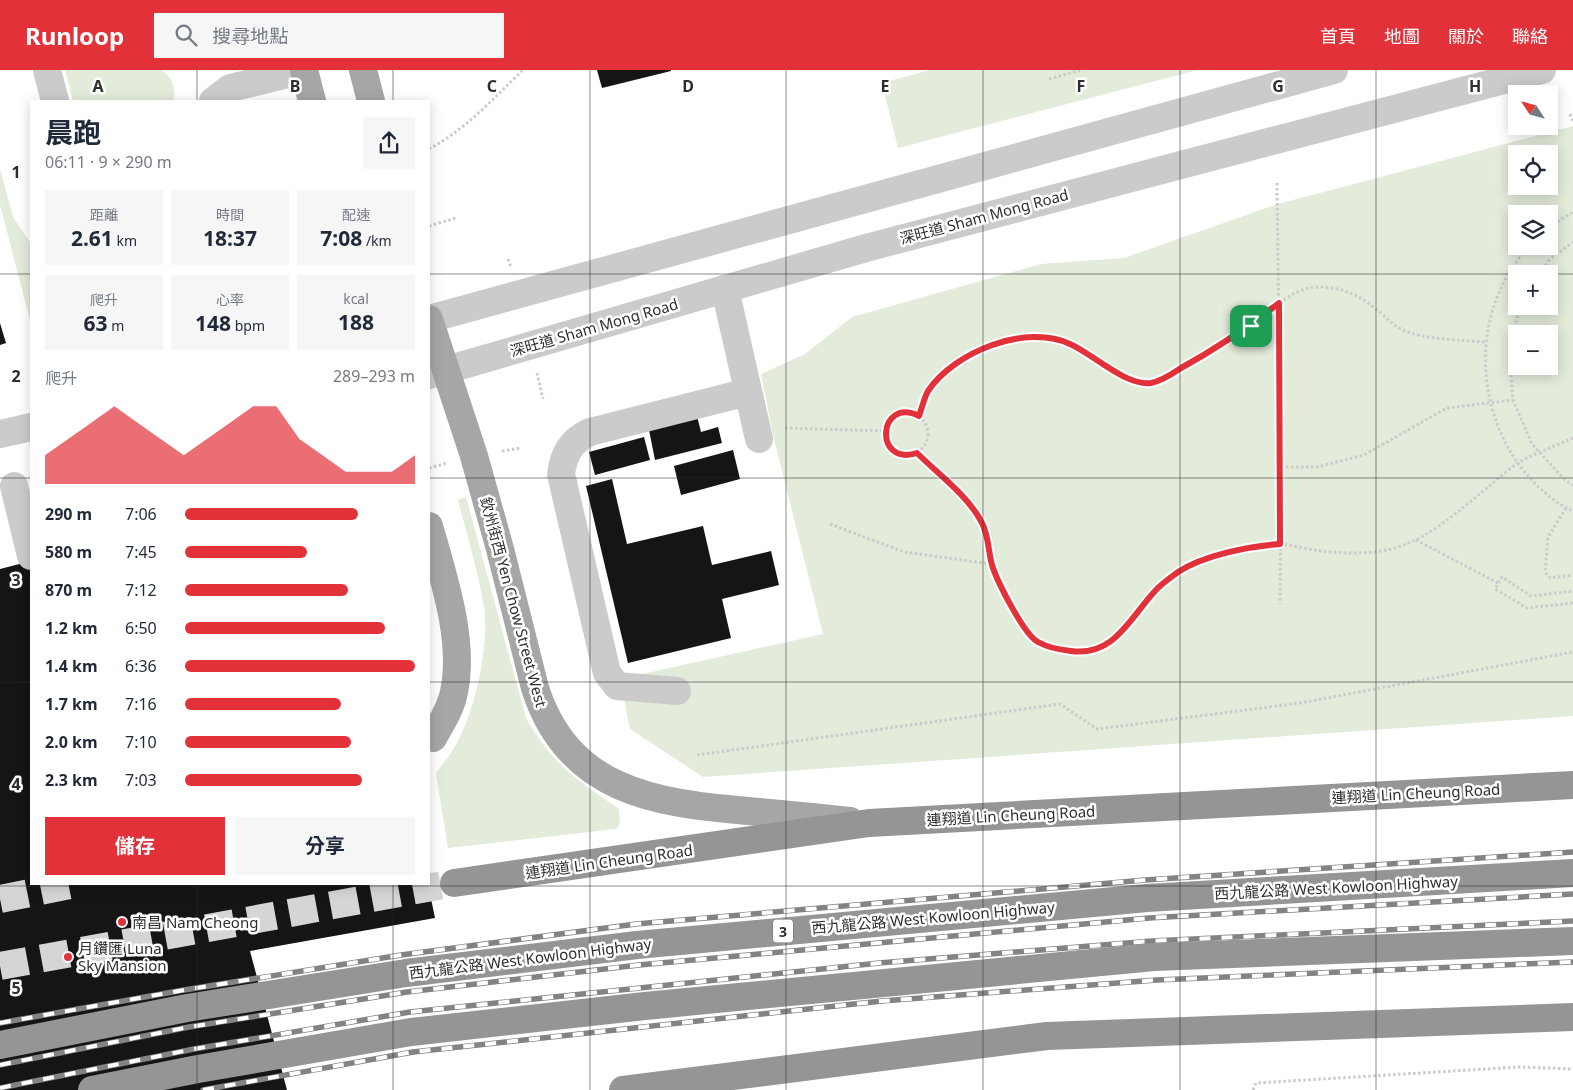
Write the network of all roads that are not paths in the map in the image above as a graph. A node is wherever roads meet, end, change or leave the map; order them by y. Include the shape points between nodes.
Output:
1 (47, 70) edge
2 (305, 70) edge
3 (363, 70) edge
4 (1334, 70) edge
5 (1542, 70) edge
6 (54, 100) edge
7 (214, 100) edge
8 (312, 100) edge
9 (371, 100) edge
10 (724, 288) junction
11 (430, 319) edge
12 (430, 327) edge
13 (436, 372) edge
14 (748, 392) junction
15 (30, 426) edge
16 (0, 434) edge
17 (770, 434) road end
18 (15, 485) edge
19 (430, 530) edge
20 (30, 552) edge
21 (677, 691) dead end
22 (433, 738) dead end
23 (1573, 785) edge
24 (869, 823) junction
25 (1573, 873) edge
26 (454, 883) tunnel mouth
27 (1573, 941) edge
28 (1573, 1018) edge
29 (0, 1045) edge
30 (710, 1083) edge
31 (92, 1090) edge
32 (623, 1090) edge

1 - 6 street
2 - 7 street via 230,88
2 - 8 main road
3 - 9 main road
4 - 11 street
5 - 10 street, 深旺道 Sham Mong Road via 1078,191
10 - 13 street, 深旺道 Sham Mong Road
10 - 14 street
12 - 13 main road, 欽州街西 Yen Chow Street West
13 - 24 main road, 欽州街西 Yen Chow Street West via 474,456 540,706 571,751 617,785 660,800 699,807
14 - 17 street
14 - 21 street via 590,432 574,442 563,462 561,474 607,673 617,686
15 - 16 street
18 - 20 street
19 - 22 main road via 454,622 456,668 452,699
23 - 24 highway, 連翔道 Lin Cheung Road
24 - 26 highway, 連翔道 Lin Cheung Road
25 - 29 highway, 西九龍公路 West Kowloon Highway / 3, bridge via 1147,898 637,945 406,973 187,1008
27 - 31 highway, bridge via 1154,957 694,1001 411,1032
28 - 30 highway via 1047,1036
30 - 32 highway

